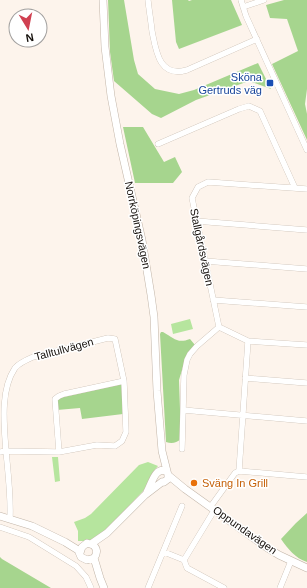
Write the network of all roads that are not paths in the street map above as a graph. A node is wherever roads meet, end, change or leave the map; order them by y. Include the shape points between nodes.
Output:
1 (102, 0) edge
2 (148, 0) edge
3 (241, 0) edge
4 (264, 0) edge
5 (243, 7) junction
6 (257, 39) junction
7 (158, 144) dead end
8 (307, 150) edge
9 (295, 188) junction
10 (307, 189) edge
11 (196, 221) junction
12 (307, 230) edge
13 (205, 261) junction
14 (307, 270) edge
15 (213, 300) junction
16 (307, 307) edge
17 (219, 327) junction
18 (248, 341) junction
19 (307, 345) edge
20 (245, 378) junction
21 (124, 381) junction
22 (307, 383) edge
23 (183, 410) junction
24 (243, 415) junction
25 (307, 421) edge
26 (182, 449) dead end
27 (3, 452) edge
28 (59, 452) junction
29 (239, 471) junction
30 (164, 472) junction
31 (155, 477) junction
32 (307, 477) edge
33 (163, 482) junction
34 (185, 488) junction
35 (145, 495) junction
36 (182, 506) dead end
37 (213, 508) junction
38 (0, 516) edge
39 (10, 518) junction
40 (0, 527) edge
41 (64, 542) junction
42 (83, 545) junction
43 (94, 546) junction
44 (164, 552) junction
45 (80, 553) junction
46 (94, 558) junction
47 (87, 560) junction
48 (184, 560) junction
49 (291, 561) junction
50 (307, 568) edge
51 (100, 578) junction
52 (91, 588) edge
53 (104, 588) edge
54 (148, 588) edge
55 (224, 588) edge
56 (280, 588) edge

1 - 30 main road, Norrköpingsvägen via 112,103 152,295
2 - 6 street via 156,53 161,63 173,71 187,70
3 - 5 street
4 - 5 street
5 - 6 street
6 - 8 street
7 - 9 street via 239,109 249,106 256,108 260,111
9 - 10 street, Stallgårdsvägen
9 - 11 street, Stallgårdsvägen via 208,182 198,187 192,198
11 - 12 street
11 - 13 street, Stallgårdsvägen
13 - 14 street
13 - 15 street, Stallgårdsvägen
15 - 16 street
15 - 17 street, Stallgårdsvägen
17 - 18 street
17 - 23 street via 190,354 184,375
18 - 19 street
18 - 20 street
20 - 22 street
20 - 24 street
21 - 27 street, Talltullvägen via 116,341 112,338 24,360 10,376 4,394
21 - 28 street via 64,394 55,399
21 - 28 street, Talltullvägen via 126,432 118,445 97,445
23 - 24 street
23 - 26 street
24 - 25 street
24 - 29 street
27 - 28 street, Talltullvägen
27 - 39 street, Talltullvägen
29 - 32 street
29 - 37 street via 235,473
30 - 31 main road via 156,473
30 - 33 main road via 168,479
30 - 34 main road, Oppundavägen
31 - 33 main road
31 - 35 main road
33 - 34 main road, Oppundavägen
33 - 35 main road
34 - 37 main road, Oppundavägen
35 - 43 main road
36 - 44 street
37 - 48 street
37 - 49 main road, Oppundavägen via 266,547
38 - 39 main road
39 - 41 main road
40 - 52 street via 29,537 76,566
41 - 42 main road
41 - 45 main road
42 - 43 main road
42 - 45 main road
43 - 46 main road
44 - 48 street
44 - 54 street
45 - 47 main road via 81,557
46 - 47 main road
46 - 51 main road
47 - 51 main road
48 - 55 street via 187,568
49 - 50 main road, Oppundavägen
49 - 56 street
51 - 53 main road

